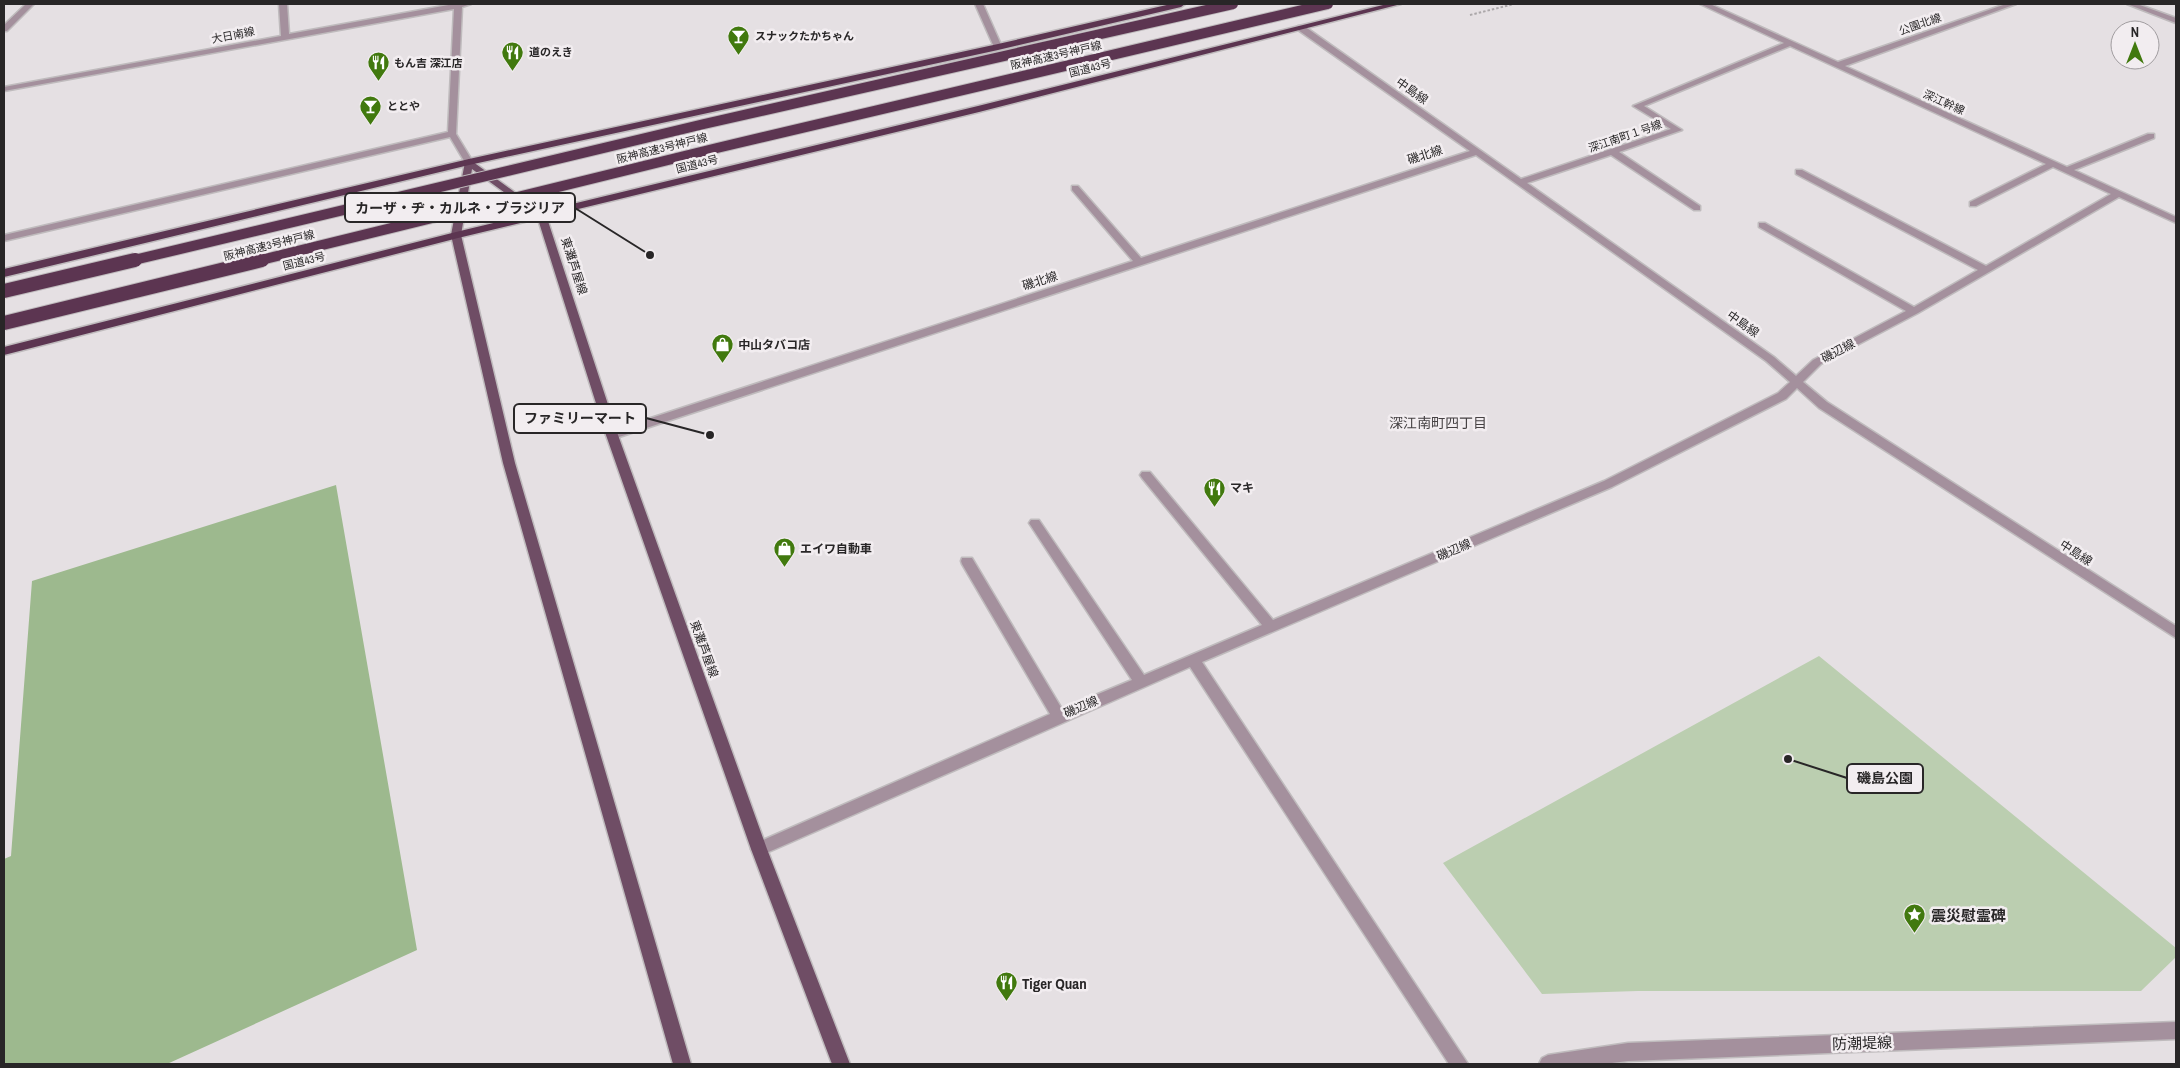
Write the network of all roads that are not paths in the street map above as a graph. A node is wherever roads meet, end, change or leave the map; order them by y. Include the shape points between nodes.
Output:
1 (30, 4) edge
2 (283, 4) edge
3 (461, 4) edge
4 (979, 4) edge
5 (1181, 4) edge
6 (1233, 4) edge
7 (1328, 4) edge
8 (1397, 4) edge
9 (1704, 4) edge
10 (2012, 4) edge
11 (2131, 4) edge
12 (2176, 21) edge
13 (1301, 28) junction
14 (4, 29) edge
15 (285, 36) junction
16 (1789, 44) junction
17 (998, 46) junction
18 (1836, 66) junction
19 (4, 89) edge
20 (452, 134) junction
21 (2151, 136) dead end
22 (1477, 152) junction
23 (1614, 153) junction
24 (469, 162) junction
25 (2052, 164) junction
26 (2066, 170) junction
27 (1799, 172) dead end
28 (1521, 182) junction
29 (1075, 188) dead end
30 (2118, 194) junction
31 (1973, 204) dead end
32 (1698, 208) dead end
33 (541, 214) junction
34 (2176, 220) edge
35 (1762, 225) dead end
36 (456, 235) junction
37 (4, 238) edge
38 (1138, 262) junction
39 (1986, 270) junction
40 (4, 273) edge
41 (4, 291) edge
42 (1914, 312) junction
43 (4, 323) edge
44 (4, 351) edge
45 (1797, 381) junction
46 (612, 435) junction
47 (1146, 475) dead end
48 (1035, 523) dead end
49 (967, 561) dead end
50 (1271, 627) junction
51 (2176, 633) edge
52 (1193, 660) junction
53 (1141, 682) junction
54 (1059, 717) junction
55 (759, 849) junction
56 (2176, 1030) edge
57 (682, 1064) edge
58 (841, 1064) edge
59 (1459, 1064) edge
60 (1548, 1064) edge

1 - 14 street
2 - 15 street
3 - 15 street, 大日南線
3 - 20 street
4 - 17 street
5 - 17 highway
6 - 41 highway, 阪神高速3号神戸線, bridge via 704,124
7 - 43 highway, 阪神高速3号神戸線, bridge via 680,157
8 - 13 highway, 国道43号
9 - 16 street, 深江幹線
10 - 18 street, 公園北線
11 - 12 street
13 - 22 street, 中島線
13 - 33 highway, 国道43号
15 - 19 street, 大日南線
16 - 18 street, 深江幹線
16 - 23 street, 深江南町１号線 via 1637,106 1678,130
17 - 24 highway
18 - 25 street, 深江幹線
20 - 24 street
20 - 37 street
21 - 26 street
22 - 28 street, 中島線
22 - 38 street, 磯北線
23 - 28 street, 深江南町１号線
23 - 32 street
24 - 33 main road
24 - 36 main road
24 - 40 highway
25 - 26 street, 深江幹線
25 - 31 street
26 - 30 street, 深江幹線
27 - 39 street
28 - 45 street, 中島線
29 - 38 street
30 - 34 street, 深江幹線
30 - 39 street, 磯辺線
33 - 36 highway, 国道43号
33 - 46 main road, 東灘芦屋線
35 - 42 street
36 - 44 highway, 国道43号
36 - 57 main road via 509,464
38 - 46 street, 磯北線
39 - 42 street, 磯辺線
42 - 45 street, 磯辺線 via 1817,362
45 - 50 street, 磯辺線 via 1782,396 1608,484
45 - 51 street, 中島線 via 1823,405
46 - 55 main road, 東灘芦屋線
47 - 50 street
48 - 53 street
49 - 54 street
50 - 52 street, 磯辺線
52 - 53 street, 磯辺線
52 - 59 street
53 - 54 street, 磯辺線
54 - 55 street, 磯辺線
55 - 58 main road, 東灘芦屋線
56 - 60 street, 防潮堤線 via 1628,1052

